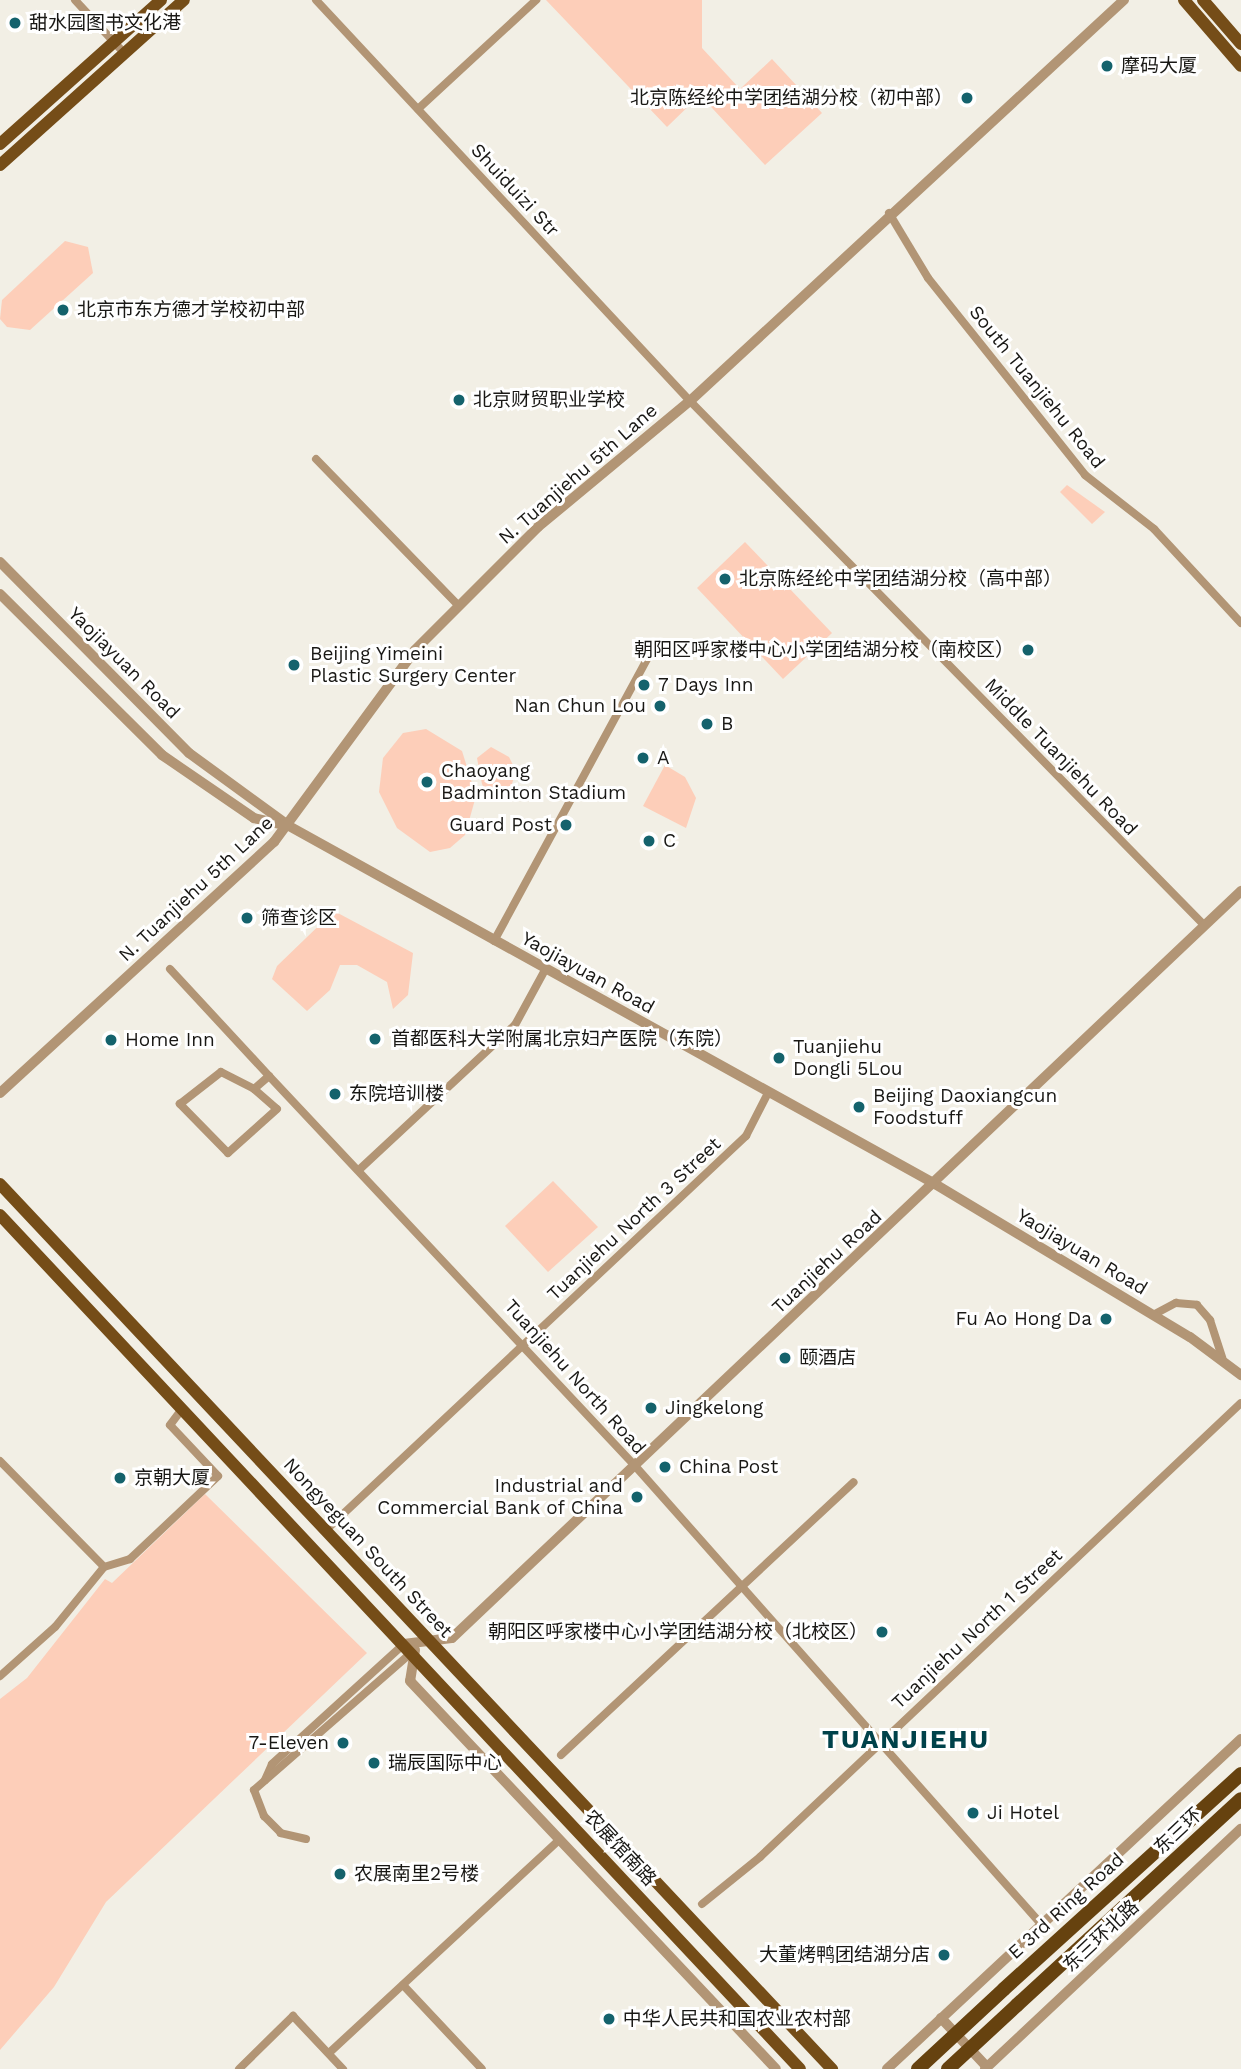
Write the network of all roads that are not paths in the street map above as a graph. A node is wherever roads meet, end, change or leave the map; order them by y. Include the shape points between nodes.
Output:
1 (75, 0) edge
2 (161, 0) edge
3 (184, 0) edge
4 (316, 0) edge
5 (536, 0) edge
6 (1124, 0) edge
7 (1184, 0) edge
8 (1203, 0) edge
9 (114, 43) junction
10 (1241, 44) edge
11 (124, 54) junction
12 (1241, 66) edge
13 (418, 109) junction
14 (0, 144) edge
15 (0, 165) edge
16 (889, 213) junction
17 (690, 401) junction
18 (316, 459) dead end
19 (0, 562) edge
20 (0, 594) edge
21 (459, 606) junction
22 (1241, 623) edge
23 (651, 652) dead end
24 (289, 826) junction
25 (1241, 891) edge
26 (1204, 925) junction
27 (494, 941) junction
28 (170, 969) dead end
29 (545, 970) junction
30 (269, 1076) junction
31 (254, 1089) junction
32 (0, 1093) edge
33 (768, 1093) junction
34 (361, 1168) junction
35 (0, 1184) edge
36 (935, 1184) junction
37 (0, 1215) edge
38 (1153, 1315) junction
39 (523, 1343) junction
40 (1222, 1358) junction
41 (1241, 1376) edge
42 (1241, 1403) edge
43 (182, 1409) junction
44 (0, 1461) edge
45 (636, 1467) junction
46 (854, 1482) dead end
47 (326, 1530) junction
48 (104, 1567) junction
49 (740, 1586) junction
50 (428, 1639) junction
51 (407, 1648) junction
52 (0, 1676) edge
53 (1241, 1739) edge
54 (877, 1745) junction
55 (561, 1755) dead end
56 (1241, 1774) edge
57 (1241, 1799) edge
58 (1241, 1829) edge
59 (306, 1839) dead end
60 (559, 1840) junction
61 (702, 1904) dead end
62 (1041, 1924) junction
63 (403, 1985) junction
64 (941, 2018) junction
65 (329, 2053) junction
66 (986, 2068) edge
67 (239, 2069) edge
68 (343, 2069) edge
69 (482, 2069) edge
70 (776, 2069) edge
71 (800, 2069) edge
72 (832, 2069) edge
73 (887, 2069) edge
74 (918, 2069) edge
75 (948, 2069) edge

1 - 9 street
2 - 9 main road
3 - 11 main road
4 - 13 street, Shuiduizi Str
5 - 13 street
6 - 16 street, N. Tuanjiehu 5th Lane
7 - 12 main road
8 - 10 main road
9 - 11 street
9 - 14 main road
11 - 15 main road
13 - 17 street, Shuiduizi Str
16 - 17 street, N. Tuanjiehu 5th Lane
16 - 22 street, South Tuanjiehu Road via 928,278 1085,475 1154,528
17 - 21 street, N. Tuanjiehu 5th Lane via 538,527
17 - 26 street, Middle Tuanjiehu Road
18 - 21 street
19 - 24 street, Yaojiayuan Road via 189,753
20 - 24 street via 172,763 254,818
21 - 24 street, N. Tuanjiehu 5th Lane via 415,650
23 - 27 street
24 - 27 street, Yaojiayuan Road
24 - 32 street, N. Tuanjiehu 5th Lane
25 - 26 street, Tuanjiehu Road
26 - 36 street, Tuanjiehu Road
27 - 29 street, Yaojiayuan Road
28 - 30 street, Tuanjiehu North Road
29 - 33 street, Yaojiayuan Road
29 - 34 street via 515,1025
30 - 31 street
30 - 34 street, Tuanjiehu North Road
31 - 31 street via 221,1072 180,1104 228,1153 277,1109
33 - 36 street, Yaojiayuan Road
33 - 39 street, Tuanjiehu North 3 Street via 746,1136
34 - 39 street, Tuanjiehu North Road
35 - 47 main road, Nongyeguan South Street
36 - 38 street, Yaojiayuan Road
36 - 45 street, Tuanjiehu Road
37 - 43 main road, Nongyeguan South Street
38 - 40 street, Yaojiayuan Road
38 - 40 street via 1176,1303 1197,1305 1210,1320
39 - 45 street, Tuanjiehu North Road
39 - 47 street, Tuanjiehu North 3 Street
40 - 41 street, Yaojiayuan Road
42 - 54 street, Tuanjiehu North 1 Street
43 - 48 street via 170,1425 218,1476 130,1559
43 - 51 main road, Nongyeguan South Street
44 - 48 street
45 - 49 street, Tuanjiehu North Road
45 - 50 street, Tuanjiehu Road via 452,1638
46 - 49 street
47 - 50 main road, Nongyeguan South Street
48 - 52 street via 55,1627
49 - 54 street, Tuanjiehu North Road
49 - 55 street
50 - 51 street, Tuanjiehu Road
50 - 72 main road, Nongyeguan South Street
51 - 59 street via 272,1764 254,1790 264,1816 281,1833
51 - 60 street, 农展馆南路 via 410,1681
51 - 71 main road, 农展馆南路
53 - 62 street
54 - 61 street, Tuanjiehu North 1 Street
54 - 62 street, Tuanjiehu North Road
56 - 74 highway, E 3rd Ring Road, bridge
57 - 75 highway, 东三环, bridge
58 - 66 street, 东三环北路
60 - 63 street
60 - 70 street, 农展馆南路
62 - 64 street
63 - 65 street
63 - 69 street
64 - 66 street
64 - 73 street
65 - 67 street via 293,2016
65 - 68 street

